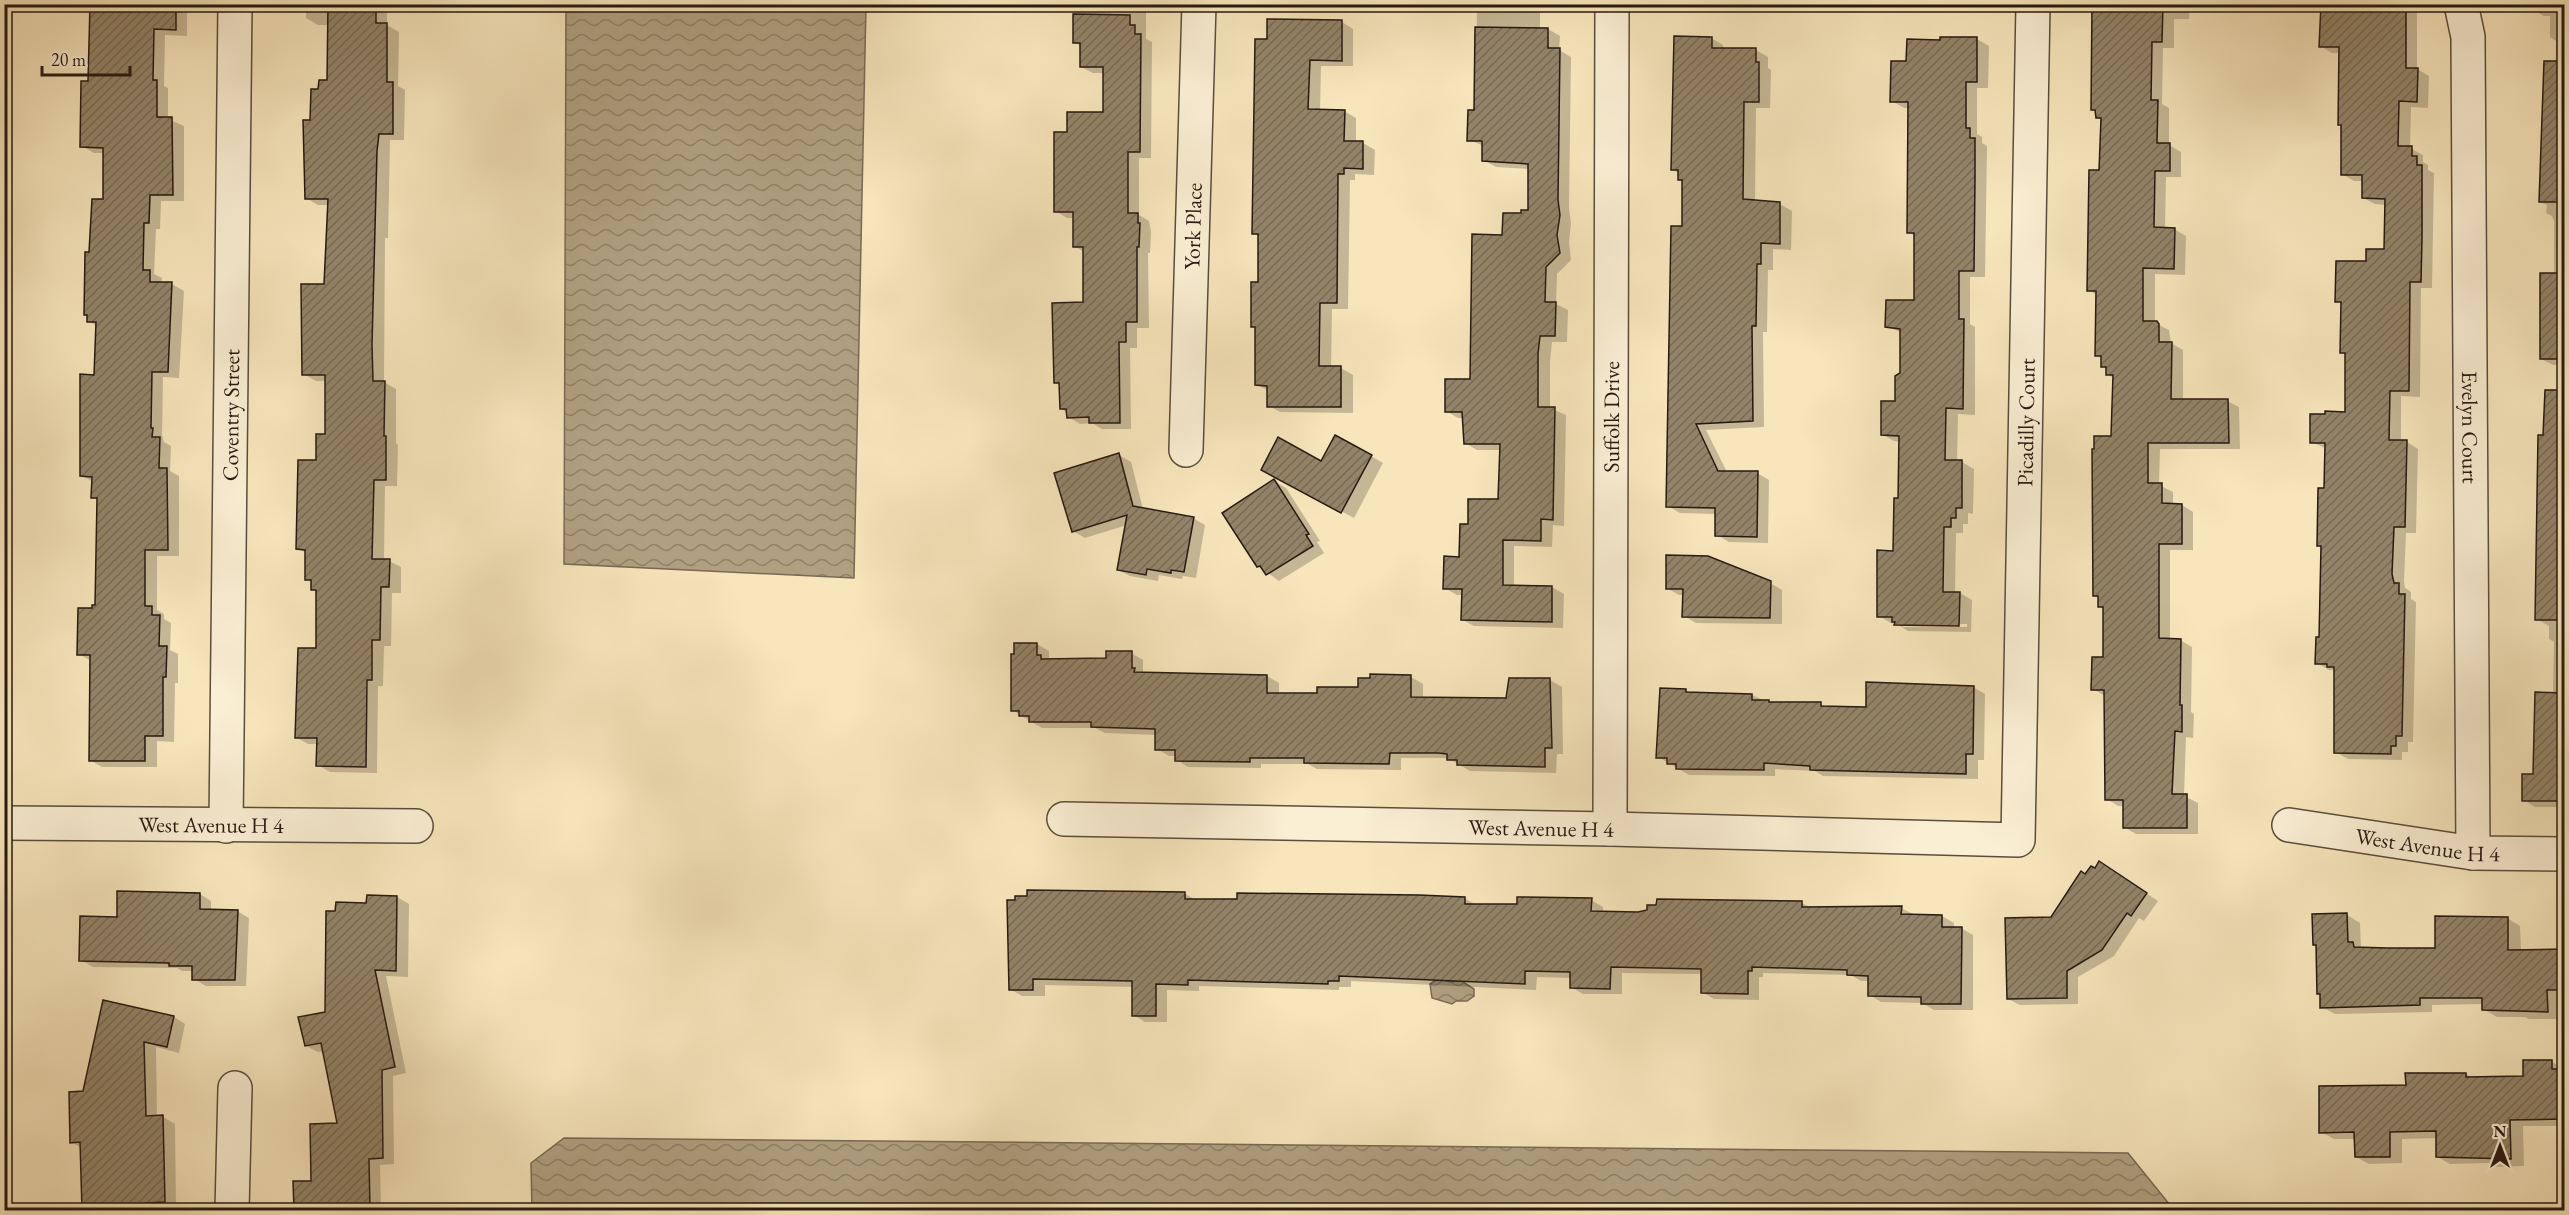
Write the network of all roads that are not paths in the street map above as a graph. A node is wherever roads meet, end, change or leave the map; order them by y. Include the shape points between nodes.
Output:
1 (235, 4) edge
2 (1199, 4) edge
3 (1612, 4) edge
4 (2033, 4) edge
5 (2461, 4) edge
6 (1186, 450) dead end
7 (1064, 819) dead end
8 (4, 823) edge
9 (2289, 825) dead end
10 (226, 826) junction
11 (416, 826) dead end
12 (1610, 829) junction
13 (2018, 840) joint
14 (2473, 853) junction
15 (2565, 854) edge
16 (235, 1088) dead end
17 (232, 1210) edge

1 - 10 street, Coventry Street
2 - 6 street, York Place
3 - 12 street, Suffolk Drive
4 - 13 street, Picadilly Court
5 - 14 street, Evelyn Court via 2468,37
7 - 12 street, West Avenue H 4
8 - 10 street, West Avenue H 4
9 - 14 street, West Avenue H 4
10 - 11 street, West Avenue H 4
12 - 13 street, West Avenue H 4
14 - 15 street, West Avenue H 4
16 - 17 street

